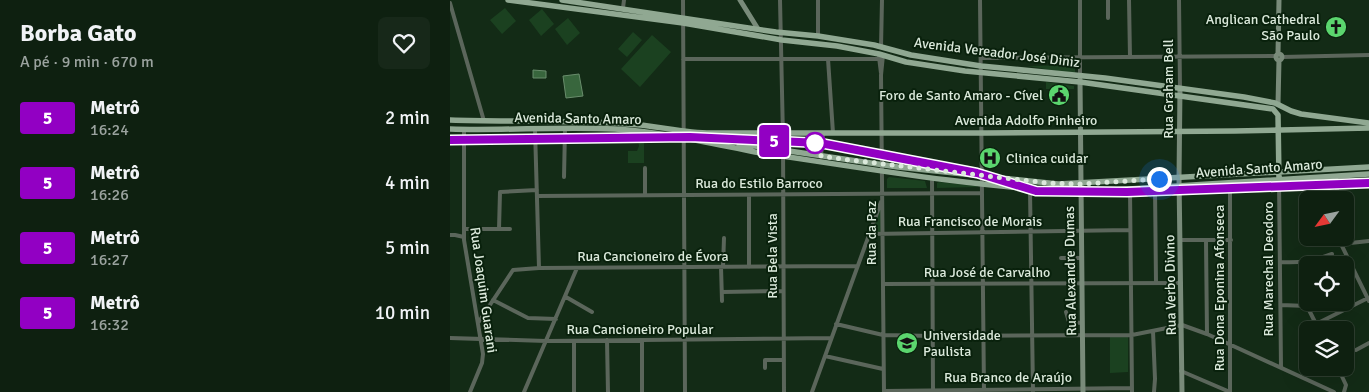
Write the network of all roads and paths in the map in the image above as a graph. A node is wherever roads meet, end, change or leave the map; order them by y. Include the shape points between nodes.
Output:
1 (508, 0) edge
2 (564, 0) edge
3 (624, 0) edge
4 (683, 0) edge
5 (740, 0) edge
6 (780, 0) edge
7 (818, 0) edge
8 (882, 0) edge
9 (980, 0) edge
10 (1080, 0) edge
11 (1108, 0) edge
12 (1129, 0) edge
13 (1179, 0) edge
14 (1279, 0) edge
15 (450, 3) edge
16 (623, 8) junction
17 (1108, 18) dead end
18 (682, 20) junction
19 (758, 29) junction
20 (782, 33) junction
21 (818, 36) junction
22 (782, 40) junction
23 (881, 47) junction
24 (1369, 55) edge
25 (880, 56) junction
26 (1279, 56) junction
27 (1130, 57) junction
28 (1179, 57) junction
29 (981, 58) junction
30 (1080, 58) junction
31 (683, 59) junction
32 (828, 59) junction
33 (782, 60) junction
34 (981, 69) junction
35 (1080, 79) junction
36 (1180, 88) junction
37 (1180, 96) junction
38 (1278, 104) junction
39 (1277, 112) joint
40 (450, 120) edge
41 (484, 121) junction
42 (1369, 124) edge
43 (1369, 128) edge
44 (450, 129) edge
45 (464, 129) junction
46 (535, 129) junction
47 (566, 129) junction
48 (1279, 130) junction
49 (1081, 132) junction
50 (1180, 132) junction
51 (783, 133) junction
52 (823, 133) junction
53 (833, 133) junction
54 (882, 133) junction
55 (982, 133) junction
56 (683, 135) junction
57 (783, 153) junction
58 (821, 156) junction
59 (1369, 167) edge
60 (645, 168) dead end
61 (882, 168) junction
62 (932, 171) junction
63 (1280, 172) junction
64 (1369, 174) edge
65 (981, 176) junction
66 (1336, 176) junction
67 (564, 177) dead end
68 (932, 178) junction
69 (1179, 178) junction
70 (1279, 180) junction
71 (1230, 183) junction
72 (981, 184) junction
73 (1081, 184) junction
74 (1179, 186) junction
75 (1154, 188) junction
76 (1130, 189) junction
77 (537, 190) junction
78 (1030, 190) junction
79 (1337, 191) edge
80 (1081, 192) junction
81 (981, 193) junction
82 (783, 194) junction
83 (932, 194) junction
84 (645, 195) junction
85 (683, 195) junction
86 (749, 195) junction
87 (537, 196) junction
88 (882, 196) junction
89 (464, 229) junction
90 (498, 229) junction
91 (510, 229) dead end
92 (1130, 230) junction
93 (1081, 231) junction
94 (932, 232) junction
95 (982, 232) junction
96 (1032, 232) junction
97 (882, 233) junction
98 (870, 234) junction
99 (450, 236) edge
100 (464, 237) junction
101 (724, 238) dead end
102 (1181, 240) junction
103 (1231, 240) junction
104 (1206, 241) junction
105 (1369, 241) edge
106 (1354, 243) edge
107 (1342, 246) edge
108 (1332, 254) dead end
109 (1061, 258) dead end
110 (1081, 258) junction
111 (1281, 262) junction
112 (784, 266) junction
113 (857, 266) junction
114 (722, 267) junction
115 (749, 267) junction
116 (539, 268) junction
117 (577, 268) junction
118 (684, 268) junction
119 (1081, 282) junction
120 (1131, 282) junction
121 (1156, 282) junction
122 (932, 283) junction
123 (982, 283) junction
124 (1032, 283) junction
125 (1181, 283) junction
126 (882, 284) junction
127 (784, 291) junction
128 (722, 292) junction
129 (566, 298) junction
130 (1368, 299) edge
131 (493, 300) junction
132 (722, 301) dead end
133 (1281, 305) junction
134 (592, 312) dead end
135 (1066, 312) dead end
136 (556, 318) junction
137 (1314, 321) edge
138 (1322, 321) edge
139 (478, 323) junction
140 (1082, 323) junction
141 (836, 324) junction
142 (1182, 324) junction
143 (1153, 331) junction
144 (1132, 334) junction
145 (1207, 334) junction
146 (1082, 335) junction
147 (883, 336) junction
148 (932, 336) junction
149 (983, 336) junction
150 (1032, 336) junction
151 (450, 338) edge
152 (831, 338) junction
153 (481, 339) junction
154 (784, 339) junction
155 (574, 340) junction
156 (607, 340) junction
157 (642, 340) junction
158 (684, 340) junction
159 (546, 341) junction
160 (1369, 343) edge
161 (1231, 345) junction
162 (1356, 350) dead end
163 (826, 356) junction
164 (784, 360) junction
165 (1280, 367) junction
166 (765, 368) dead end
167 (883, 369) junction
168 (1182, 371) junction
169 (1342, 376) edge
170 (984, 390) edge
171 (1033, 390) edge
172 (1083, 390) edge
173 (1132, 390) edge
174 (884, 391) edge
175 (933, 391) edge
176 (470, 392) edge
177 (524, 392) edge
178 (574, 392) edge
179 (608, 392) edge
180 (642, 392) edge
181 (685, 392) edge
182 (784, 392) edge
183 (812, 392) edge
184 (1154, 392) edge
185 (1182, 392) edge
186 (1230, 392) edge
187 (1334, 392) edge
188 (1344, 392) edge

1 - 18 main road, Avenida Vereador José Diniz
2 - 16 main road, Avenida Vereador José Diniz
3 - 16 street
4 - 18 street
5 - 19 street
6 - 20 street, Rua Bela Vista
7 - 21 street
8 - 23 street
9 - 29 street
10 - 30 street, Rua Alexandre Dumas
11 - 17 street
12 - 27 street
13 - 28 street, Rua Graham Bell
14 - 26 street
15 - 41 street
16 - 18 main road, Avenida Vereador José Diniz
18 - 19 main road, Avenida Vereador José Diniz
18 - 22 main road, Avenida Vereador José Diniz
18 - 31 street
19 - 20 main road, Avenida Vereador José Diniz
20 - 21 main road, Avenida Vereador José Diniz
20 - 22 street, Rua Bela Vista
21 - 23 main road, Avenida Vereador José Diniz
22 - 25 main road, Avenida Vereador José Diniz via 837,46
22 - 33 street, Rua Bela Vista
23 - 34 main road, Avenida Vereador José Diniz
24 - 26 street
25 - 32 street
25 - 34 main road, Avenida Vereador José Diniz via 906,62
25 - 54 street, Rua da Paz
26 - 28 street
26 - 38 street
27 - 28 street
27 - 30 street
28 - 36 street, Rua Graham Bell
29 - 30 street
29 - 34 street
30 - 35 street, Rua Alexandre Dumas
31 - 33 street
31 - 56 street
32 - 33 street
32 - 53 street
33 - 51 street, Rua Bela Vista
34 - 35 main road, Avenida Vereador José Diniz
34 - 55 street
35 - 36 main road, Avenida Vereador José Diniz
35 - 37 main road, Avenida Vereador José Diniz
35 - 49 street, Rua Alexandre Dumas
36 - 37 street, Rua Graham Bell
36 - 38 main road, Avenida Vereador José Diniz
37 - 39 main road, Avenida Vereador José Diniz
37 - 50 street, Rua Graham Bell
38 - 42 main road, Avenida Vereador José Diniz via 1301,114
39 - 48 main road, Rua Marechal Deodoro
40 - 41 main road, Avenida Santo Amaro
41 - 56 main road, Avenida Santo Amaro via 622,123
43 - 48 main road, Avenida Adolfo Pinheiro
44 - 45 main road, Avenida Santo Amaro
45 - 46 main road, Avenida Santo Amaro
45 - 89 street, Rua Joaquim Guarani
46 - 47 main road, Avenida Santo Amaro
46 - 77 street
47 - 56 main road, Avenida Santo Amaro
47 - 67 street
48 - 50 main road, Avenida Adolfo Pinheiro
48 - 63 main road, Rua Marechal Deodoro
49 - 50 main road, Avenida Adolfo Pinheiro
49 - 55 main road, Avenida Adolfo Pinheiro
49 - 73 street, Rua Alexandre Dumas
50 - 69 street, Rua Graham Bell
51 - 52 main road, Avenida Adolfo Pinheiro
51 - 56 main road, Avenida Adolfo Pinheiro
51 - 57 street, Rua Bela Vista
52 - 53 main road, Avenida Adolfo Pinheiro
52 - 58 street
53 - 54 main road, Avenida Adolfo Pinheiro
54 - 55 main road, Avenida Adolfo Pinheiro
54 - 61 street, Rua da Paz
55 - 65 street
56 - 57 main road, Avenida Santo Amaro via 747,150
56 - 85 street
57 - 58 main road, Avenida Santo Amaro
57 - 61 main road, Avenida Santo Amaro
57 - 82 street, Rua Bela Vista
58 - 61 main road, Avenida Santo Amaro
59 - 63 main road, Avenida Santo Amaro
60 - 84 street
61 - 62 main road, Avenida Santo Amaro
61 - 68 main road, Avenida Santo Amaro
61 - 88 street, Rua da Paz
62 - 65 main road, Avenida Santo Amaro
62 - 68 main road
63 - 69 main road, Avenida Santo Amaro
63 - 70 main road, Rua Marechal Deodoro
64 - 66 main road, Avenida Santo Amaro
65 - 72 street
65 - 73 main road, Avenida Santo Amaro
66 - 70 main road, Avenida Santo Amaro
66 - 79 street
68 - 72 main road, Avenida Santo Amaro
68 - 83 street
69 - 73 main road, Avenida Santo Amaro
69 - 74 street, Rua Verbo Divino
70 - 71 main road, Avenida Santo Amaro
70 - 111 street, Rua Marechal Deodoro
71 - 74 main road, Avenida Santo Amaro
71 - 103 street, Rua Dona Eponina Afonseca
72 - 78 main road, Avenida Santo Amaro
72 - 81 street
73 - 80 street, Rua Alexandre Dumas
74 - 75 main road, Avenida Santo Amaro
74 - 102 street, Rua Verbo Divino
75 - 76 main road, Avenida Santo Amaro
75 - 121 street
76 - 80 main road, Avenida Santo Amaro
76 - 92 street
77 - 87 street
77 - 90 street via 500,192
78 - 80 main road, Avenida Santo Amaro
78 - 96 street
80 - 93 street, Rua Alexandre Dumas
81 - 83 street, Rua do Estilo Barroco
81 - 95 street
82 - 86 street, Rua do Estilo Barroco
82 - 88 street, Rua do Estilo Barroco
82 - 112 street, Rua Bela Vista
83 - 88 street, Rua do Estilo Barroco
83 - 94 street
84 - 85 street, Rua do Estilo Barroco
84 - 87 street, Rua do Estilo Barroco
85 - 86 street, Rua do Estilo Barroco
85 - 118 street
86 - 115 street
87 - 116 street
88 - 97 street, Rua da Paz
88 - 98 street
89 - 90 street
89 - 100 street, Rua Joaquim Guarani
90 - 91 street
92 - 93 street, Rua Francisco de Morais
92 - 120 street
93 - 96 street, Rua Francisco de Morais
93 - 110 street, Rua Alexandre Dumas
94 - 95 street, Rua Francisco de Morais
94 - 97 street, Rua Francisco de Morais
94 - 122 street
95 - 96 street, Rua Francisco de Morais
95 - 123 street
96 - 124 street
97 - 98 street, Rua Francisco de Morais
97 - 126 street, Rua da Paz
98 - 113 street
99 - 100 street
100 - 139 street, Rua Joaquim Guarani
101 - 114 street
102 - 104 street
102 - 125 street, Rua Verbo Divino
103 - 104 street
103 - 161 street, Rua Dona Eponina Afonseca
104 - 145 street
105 - 106 street
107 - 130 street
108 - 111 street via 1316,260
109 - 110 street
110 - 119 street, Rua Alexandre Dumas
111 - 133 street, Rua Marechal Deodoro
112 - 113 street, Rua Cancioneiro de Évora
112 - 115 street, Rua Cancioneiro de Évora
112 - 127 street, Rua Bela Vista
113 - 141 street
114 - 115 street, Rua Cancioneiro de Évora
114 - 118 street, Rua Cancioneiro de Évora
114 - 128 street
116 - 117 street, Rua Cancioneiro de Évora
116 - 131 street, Rua Cancioneiro de Évora via 513,270
117 - 118 street, Rua Cancioneiro de Évora
117 - 129 street
118 - 158 street
119 - 120 street, Rua José de Carvalho
119 - 124 street, Rua José de Carvalho
119 - 140 street, Rua Alexandre Dumas
120 - 121 street, Rua José de Carvalho
120 - 144 street
121 - 125 street, Rua José de Carvalho
122 - 123 street, Rua José de Carvalho
122 - 126 street, Rua José de Carvalho
122 - 148 street
123 - 124 street, Rua José de Carvalho
123 - 149 street
124 - 150 street
125 - 142 street, Rua Verbo Divino
126 - 147 street, Rua da Paz
127 - 128 street
127 - 154 street, Rua Bela Vista
128 - 132 street
129 - 134 street
129 - 136 street
130 - 138 street
131 - 136 street via 528,318
131 - 139 street, Rua Cancioneiro de Évora
133 - 137 street via 1305,305
133 - 165 street, Rua Marechal Deodoro
135 - 140 street via 1069,322
136 - 159 street
139 - 153 street, Rua Joaquim Guarani
140 - 146 street, Rua Alexandre Dumas
141 - 147 street
141 - 152 street
142 - 143 street
142 - 145 street
142 - 168 street, Rua Verbo Divino
143 - 144 street
143 - 184 street
144 - 146 street
144 - 173 street
145 - 161 street
146 - 150 street
146 - 172 street, Rua Alexandre Dumas
147 - 148 street
147 - 167 street, Rua da Paz
148 - 149 street
148 - 175 street
149 - 150 street
149 - 170 street
150 - 171 street
151 - 153 street, Rua Cancioneiro Popular
152 - 154 street, Rua Cancioneiro Popular
152 - 163 street
153 - 159 street, Rua Cancioneiro Popular
153 - 176 street, Rua Joaquim Guarani via 483,358
154 - 158 street, Rua Cancioneiro Popular
154 - 164 street, Rua Bela Vista
155 - 156 street, Rua Cancioneiro Popular
155 - 159 street, Rua Cancioneiro Popular
155 - 178 street
156 - 157 street, Rua Cancioneiro Popular
156 - 179 street
157 - 158 street, Rua Cancioneiro Popular
157 - 180 street
158 - 181 street
159 - 177 street
160 - 162 street
161 - 165 street
161 - 186 street, Rua Dona Eponina Afonseca
163 - 167 street
163 - 183 street
164 - 166 street via 765,360
164 - 182 street, Rua Bela Vista
165 - 187 street
167 - 174 street, Rua da Paz
168 - 185 street, Rua Verbo Divino
168 - 186 street
169 - 188 street via 1346,385
170 - 171 street, Rua Branco de Araújo
170 - 175 street, Rua Branco de Araújo
171 - 172 street, Rua Branco de Araújo
172 - 173 street, Rua Branco de Araújo
174 - 175 street, Rua Branco de Araújo

